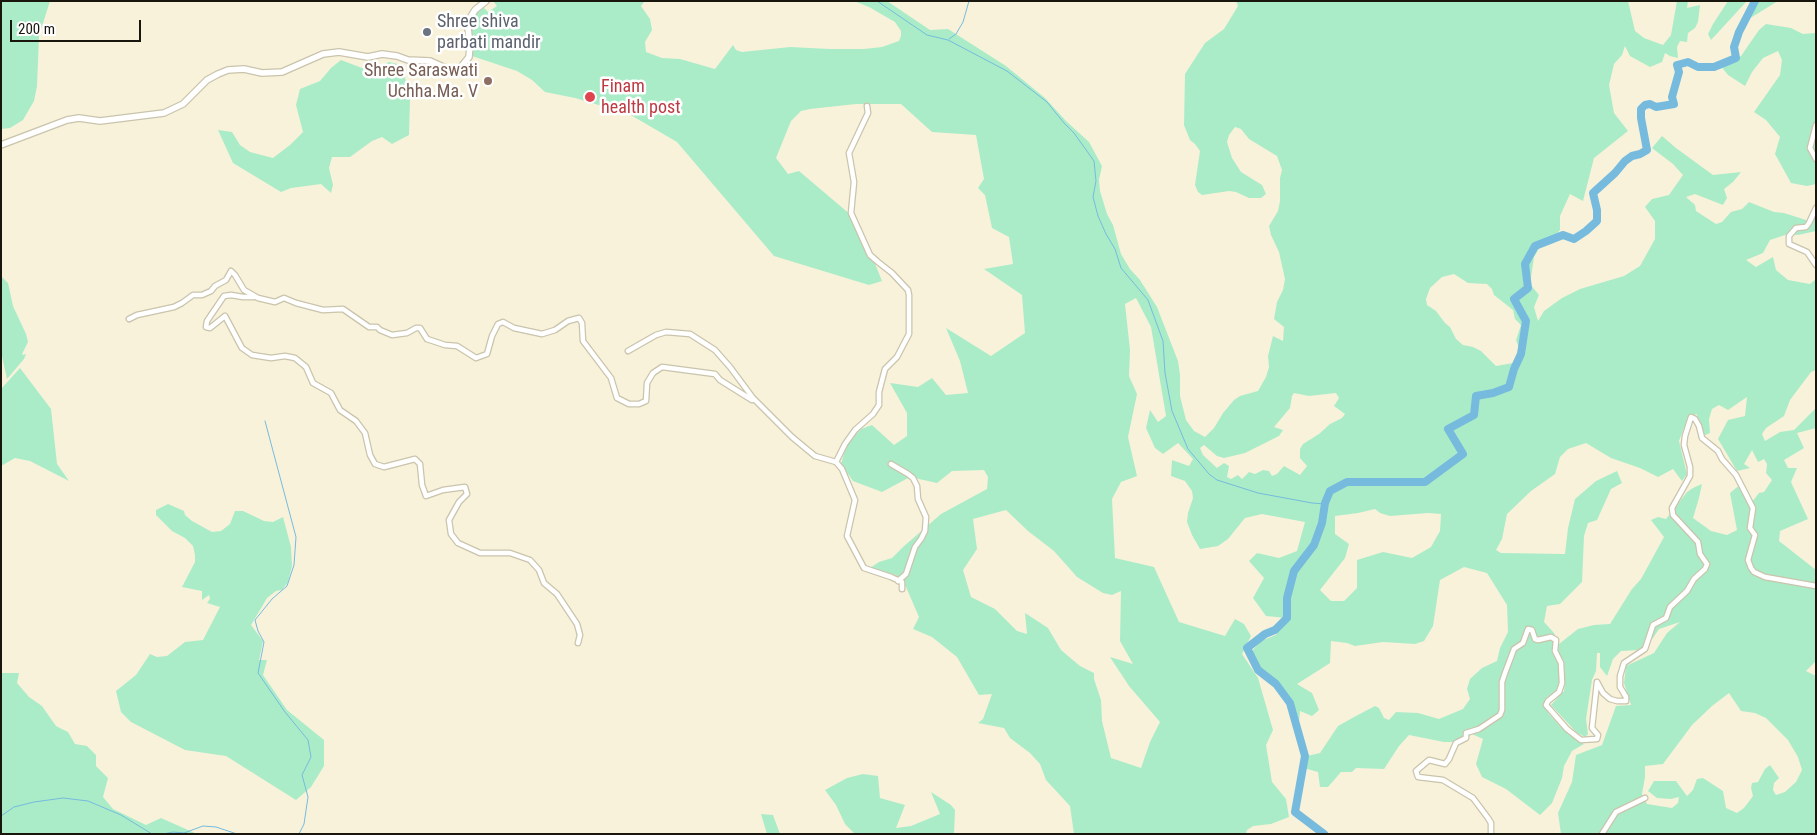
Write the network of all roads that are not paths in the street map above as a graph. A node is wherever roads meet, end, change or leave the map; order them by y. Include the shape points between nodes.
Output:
1 (486, 1) edge
2 (867, 106) dead end
3 (1816, 125) edge
4 (1, 145) edge
5 (1816, 159) edge
6 (1816, 208) edge
7 (1816, 264) edge
8 (255, 296) junction
9 (129, 319) dead end
10 (628, 351) dead end
11 (752, 398) junction
12 (836, 462) junction
13 (891, 464) dead end
14 (898, 581) junction
15 (1816, 586) edge
16 (902, 589) dead end
17 (578, 643) dead end
18 (1644, 798) dead end
19 (1491, 834) edge
20 (1602, 834) edge

1 - 4 main road via 470,18 469,57 461,67 450,70 430,61 339,52 323,54 282,72 228,70 207,80 183,104 164,113 100,121 67,120
2 - 12 street via 868,114 849,153 854,182 851,213 870,255 908,290 909,330 899,353 885,369 879,405 844,444
3 - 5 street via 1810,148
6 - 7 street via 1809,224 1796,228 1789,236 1789,244 1807,252
8 - 9 street via 244,290 231,271 226,280 211,291 193,295 174,307
8 - 11 street via 275,302 284,298 323,310 343,309 369,327 377,327 392,335 420,328 427,339 458,346 476,358 487,354 498,324 503,322 542,334 555,330 568,320 579,318 583,341 611,378 617,398 628,404 646,401 647,383 662,367 715,374
8 - 17 street via 224,296 206,327 210,328 225,316 242,348 252,355 295,358 306,367 313,383 332,393 340,410 356,421 365,433 375,464 384,466 415,459 420,464 426,496 465,487 467,494 448,520 458,543 480,553 510,553 530,560 577,624
10 - 11 street via 666,332 690,334 715,350
11 - 12 street via 808,451
12 - 14 street via 855,500 847,536 864,568
13 - 14 street via 913,478 926,516 925,531 912,553 906,574
14 - 16 street via 902,582
15 - 19 street via 1765,577 1751,568 1748,560 1755,535 1750,528 1753,508 1736,475 1718,450 1702,438 1699,426 1691,417 1684,436 1690,476 1672,508 1673,515 1698,542 1700,554 1707,564 1682,597 1670,607 1666,618 1653,625 1645,649 1624,663 1620,687 1626,701 1610,698 1597,682 1592,728 1598,735 1597,739 1581,740 1546,705 1559,692 1562,683 1561,663 1555,652 1556,640 1551,637 1538,640 1528,629 1523,643 1514,649 1502,682 1500,715 1479,729 1466,733 1466,738 1456,744 1445,764 1429,760 1416,771 1418,777 1449,782 1473,798 1491,823
18 - 20 street via 1616,812

